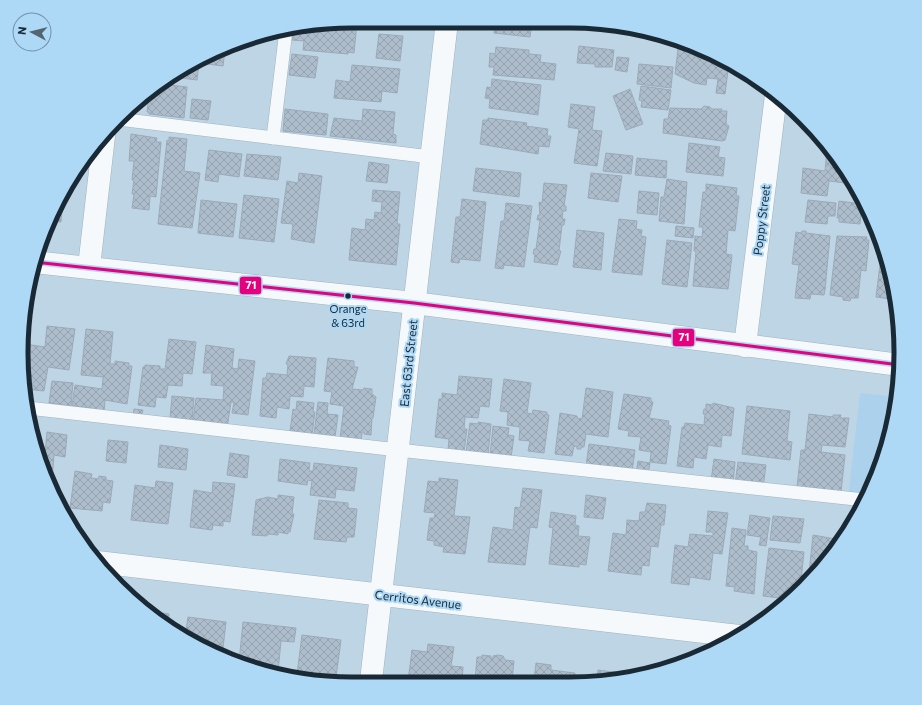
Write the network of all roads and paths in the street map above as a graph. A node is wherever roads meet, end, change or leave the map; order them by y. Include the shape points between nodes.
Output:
1 (446, 28) edge
2 (285, 35) edge
3 (775, 102) edge
4 (126, 120) edge
5 (273, 138) junction
6 (103, 146) edge
7 (431, 157) junction
8 (41, 263) edge
9 (89, 267) junction
10 (414, 303) junction
11 (745, 346) junction
12 (893, 365) edge
13 (33, 409) edge
14 (398, 450) junction
15 (859, 499) edge
16 (106, 563) edge
17 (382, 595) junction
18 (730, 635) edge
19 (372, 677) edge

1 - 7 street, East 63rd Street
2 - 5 lane
3 - 11 street, Poppy Street
4 - 5 lane
5 - 7 lane
6 - 9 street
7 - 10 street, East 63rd Street
8 - 9 street
9 - 10 street
10 - 11 street
10 - 14 street, East 63rd Street
11 - 12 street
13 - 14 lane
14 - 15 lane
14 - 17 street, East 63rd Street
16 - 17 street, Cerritos Avenue
17 - 18 street, Cerritos Avenue
17 - 19 street, East 63rd Street

